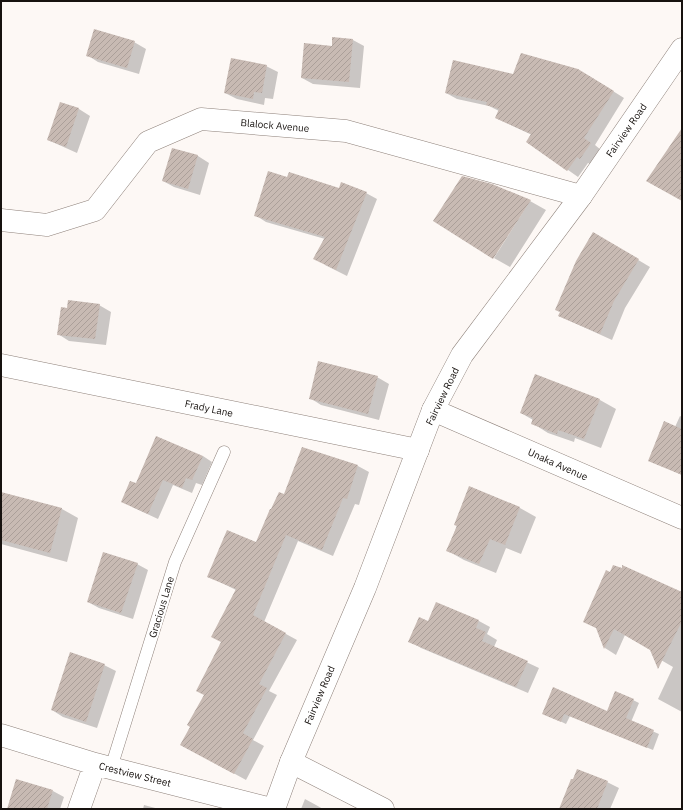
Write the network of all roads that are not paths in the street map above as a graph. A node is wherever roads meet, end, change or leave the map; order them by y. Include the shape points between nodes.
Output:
1 (682, 49) edge
2 (581, 196) junction
3 (1, 220) edge
4 (1, 365) edge
5 (433, 410) junction
6 (418, 450) junction
7 (224, 452) dead end
8 (682, 518) edge
9 (1, 735) edge
10 (291, 762) junction
11 (103, 766) junction
12 (79, 809) edge
13 (273, 809) edge
14 (383, 809) edge

1 - 2 street, Fairview Road
2 - 3 street, Blalock Avenue via 346,131 201,119 148,142 95,210 47,225
2 - 5 street, Fairview Road via 462,356
4 - 6 street, Frady Lane
5 - 6 street, Fairview Road
5 - 8 street, Unaka Avenue
6 - 10 street, Fairview Road via 365,588
7 - 11 lane, Gracious Lane via 175,562
9 - 11 street, Crestview Street
10 - 13 street, Fairview Road
10 - 14 street
11 - 12 street
11 - 13 street, Crestview Street

